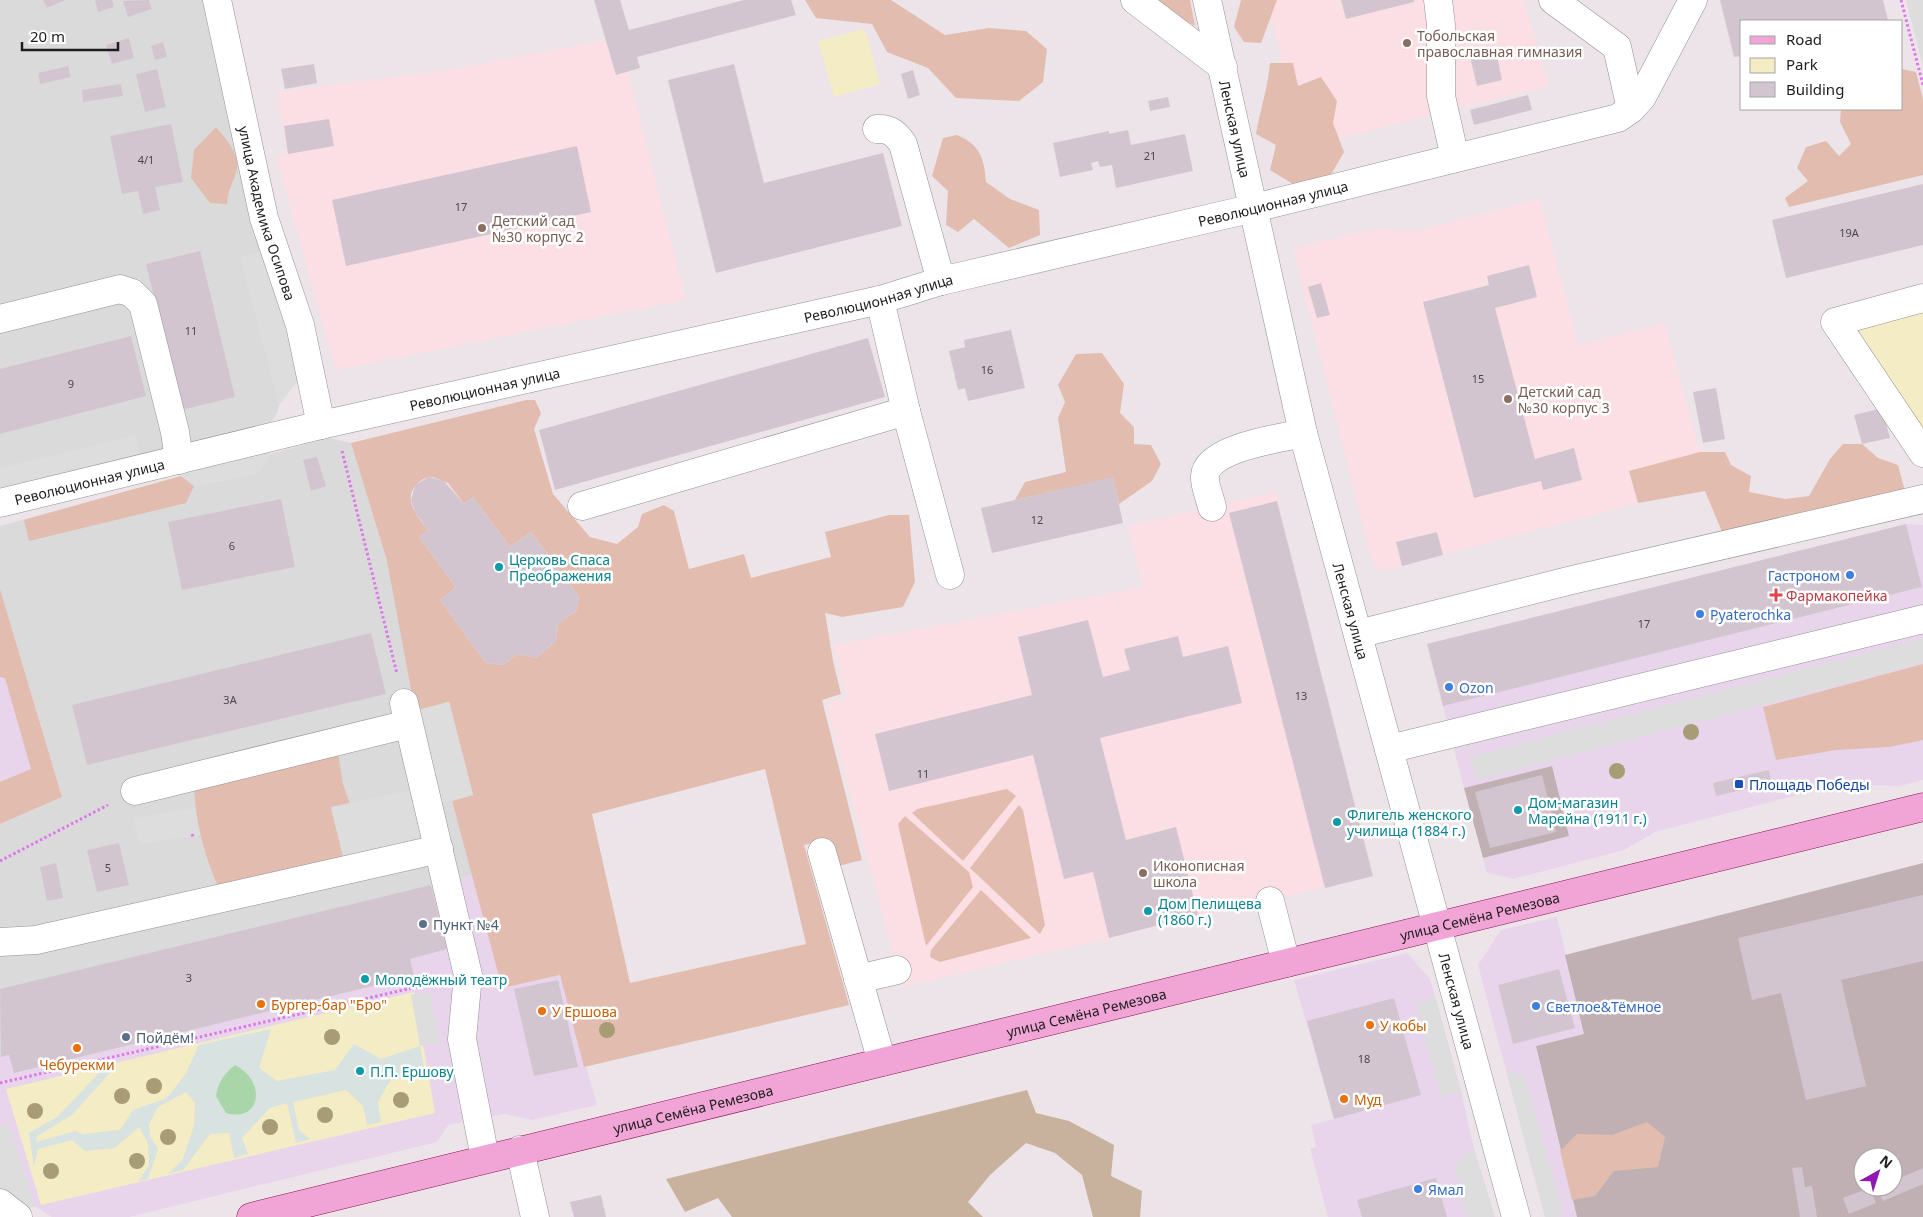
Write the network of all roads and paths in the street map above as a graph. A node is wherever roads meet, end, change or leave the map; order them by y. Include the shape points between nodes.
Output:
1 (217, 0) edge
2 (1135, 0) edge
3 (1207, 0) edge
4 (1438, 0) edge
5 (1553, 0) edge
6 (1693, 0) edge
7 (1901, 0) edge
8 (1222, 67) junction
9 (1923, 86) edge
10 (1631, 108) junction
11 (877, 128) dead end
12 (1456, 158) junction
13 (1254, 208) junction
14 (941, 281) junction
15 (1923, 298) edge
16 (880, 300) junction
17 (0, 319) edge
18 (906, 411) junction
19 (328, 423) junction
20 (1303, 433) junction
21 (1923, 452) edge
22 (179, 460) junction
23 (1923, 499) edge
24 (0, 503) edge
25 (582, 506) dead end
26 (1212, 507) dead end
27 (950, 575) dead end
28 (1923, 619) edge
29 (1358, 634) junction
30 (406, 714) junction
31 (1390, 749) junction
32 (135, 791) joint
33 (1923, 807) edge
34 (439, 849) junction
35 (822, 852) dead end
36 (0, 861) edge
37 (1270, 901) dead end
38 (1438, 927) junction
39 (0, 942) edge
40 (1286, 963) junction
41 (897, 970) dead end
42 (468, 975) junction
43 (858, 979) junction
44 (882, 1062) junction
45 (0, 1083) edge
46 (520, 1150) junction
47 (486, 1158) junction
48 (0, 1203) edge
49 (18, 1217) edge
50 (251, 1217) edge
51 (535, 1217) edge
52 (1516, 1217) edge

1 - 19 street, улица Академика Осипова via 264,218 310,319
2 - 8 street
3 - 8 street, Ленская улица
4 - 12 street via 1441,96
5 - 10 street via 1618,48
6 - 10 street, Революционная улица via 1642,97
7 - 9 path
8 - 13 street, Ленская улица
10 - 12 street, Революционная улица via 1618,118
11 - 14 street via 889,130 903,144
12 - 13 street, Революционная улица
13 - 14 street, Революционная улица
13 - 20 street, Ленская улица
14 - 16 street, Революционная улица
15 - 21 street via 1835,322
16 - 18 street
16 - 19 street, Революционная улица
17 - 22 street via 120,289 132,293 143,304
18 - 25 street
18 - 27 street
19 - 22 street, Революционная улица
19 - 30 path
20 - 26 street via 1220,456 1208,466 1204,477
20 - 29 street, Ленская улица
22 - 24 street, Революционная улица
23 - 29 street via 1572,580
28 - 31 street
29 - 31 street, Ленская улица
30 - 32 street
30 - 34 street
31 - 38 street, Ленская улица
32 - 36 path
33 - 38 main road, улица Семёна Ремезова
34 - 39 street via 36,940
34 - 42 street
35 - 43 street
37 - 40 street
38 - 40 main road, улица Семёна Ремезова
38 - 52 street, Ленская улица
40 - 44 main road, улица Семёна Ремезова
41 - 43 street
42 - 45 path
42 - 47 street via 462,1039
43 - 44 street
44 - 46 main road, улица Семёна Ремезова
46 - 47 main road, улица Семёна Ремезова
46 - 51 street
47 - 50 main road, улица Семёна Ремезова
48 - 49 street

